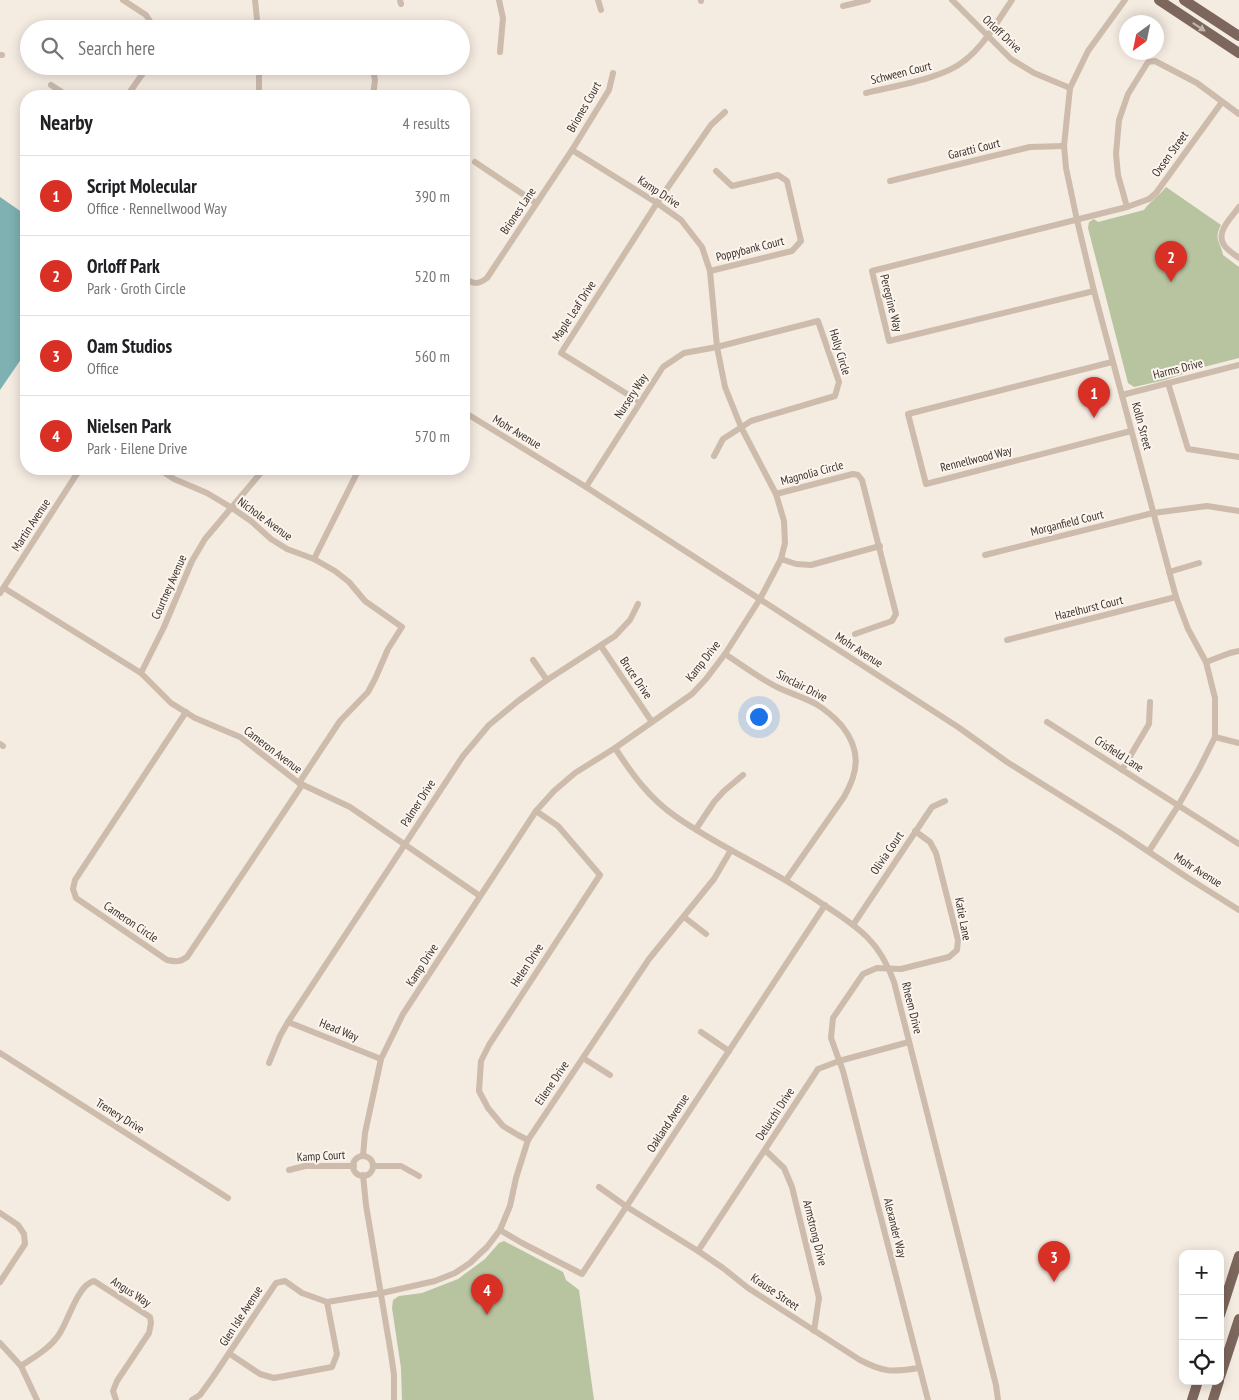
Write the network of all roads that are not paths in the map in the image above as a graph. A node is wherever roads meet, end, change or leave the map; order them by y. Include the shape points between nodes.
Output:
1 (123, 0) edge
2 (255, 0) edge
3 (499, 0) edge
4 (598, 0) edge
5 (868, 0) edge
6 (952, 0) edge
7 (1012, 0) edge
8 (1125, 0) edge
9 (1159, 0) edge
10 (1184, 0) edge
11 (843, 6) dead end
12 (600, 10) dead end
13 (149, 20) edge
14 (257, 20) edge
15 (1239, 36) edge
16 (987, 37) junction
17 (500, 52) dead end
18 (1239, 53) edge
19 (613, 73) dead end
20 (142, 75) edge
21 (259, 75) edge
22 (374, 75) edge
23 (51, 84) dead end
24 (1070, 88) junction
25 (60, 90) edge
26 (131, 90) edge
27 (260, 90) edge
28 (374, 90) edge
29 (866, 93) dead end
30 (1222, 102) junction
31 (725, 112) dead end
32 (1239, 114) edge
33 (1064, 146) junction
34 (572, 150) junction
35 (475, 162) dead end
36 (716, 171) dead end
37 (890, 181) dead end
38 (536, 203) junction
39 (657, 203) junction
40 (1127, 206) junction
41 (1239, 207) edge
42 (1077, 220) junction
43 (1239, 258) edge
44 (710, 271) junction
45 (470, 281) edge
46 (1094, 291) junction
47 (717, 346) junction
48 (1112, 362) junction
49 (1239, 365) edge
50 (1168, 383) junction
51 (1122, 395) junction
52 (640, 402) junction
53 (470, 416) edge
54 (741, 427) junction
55 (1131, 431) junction
56 (714, 456) dead end
57 (1239, 457) edge
58 (76, 475) edge
59 (168, 475) edge
60 (259, 475) edge
61 (356, 475) edge
62 (586, 487) junction
63 (776, 494) junction
64 (232, 508) junction
65 (1239, 512) edge
66 (1153, 513) junction
67 (880, 546) junction
68 (985, 555) dead end
69 (314, 559) junction
70 (781, 559) junction
71 (1199, 563) dead end
72 (1169, 572) junction
73 (2, 590) edge
74 (1176, 597) junction
75 (760, 599) junction
76 (638, 604) dead end
77 (855, 634) dead end
78 (1007, 640) dead end
79 (601, 646) junction
80 (1239, 651) edge
81 (725, 654) junction
82 (533, 660) dead end
83 (1206, 662) junction
84 (141, 673) junction
85 (547, 680) junction
86 (1150, 702) dead end
87 (186, 712) junction
88 (652, 722) junction
89 (1047, 722) dead end
90 (1215, 737) junction
91 (1239, 743) edge
92 (615, 748) junction
93 (1122, 770) junction
94 (743, 775) dead end
95 (300, 784) junction
96 (946, 801) dead end
97 (1178, 806) junction
98 (536, 811) junction
99 (696, 829) junction
100 (915, 831) junction
101 (404, 844) junction
102 (1239, 844) edge
103 (731, 850) junction
104 (1149, 852) junction
105 (786, 880) junction
106 (480, 896) junction
107 (825, 906) junction
108 (1239, 910) edge
109 (684, 917) junction
110 (853, 924) junction
111 (706, 934) dead end
112 (889, 968) junction
113 (288, 1022) junction
114 (701, 1032) dead end
115 (909, 1042) junction
116 (729, 1051) junction
117 (0, 1053) edge
118 (583, 1058) junction
119 (381, 1059) junction
120 (839, 1061) junction
121 (269, 1062) dead end
122 (610, 1075) dead end
123 (528, 1140) junction
124 (765, 1150) junction
125 (363, 1156) junction
126 (354, 1166) junction
127 (373, 1166) junction
128 (289, 1170) dead end
129 (363, 1176) junction
130 (420, 1176) dead end
131 (599, 1187) dead end
132 (228, 1198) dead end
133 (627, 1206) junction
134 (0, 1214) edge
135 (500, 1230) junction
136 (698, 1251) junction
137 (1239, 1256) edge
138 (0, 1282) edge
139 (382, 1293) junction
140 (326, 1302) junction
141 (1224, 1303) edge
142 (1239, 1319) edge
143 (814, 1331) junction
144 (0, 1342) edge
145 (230, 1354) junction
146 (1224, 1365) edge
147 (21, 1366) junction
148 (919, 1368) junction
149 (1197, 1385) edge
150 (1218, 1385) edge
151 (37, 1400) edge
152 (116, 1400) edge
153 (192, 1400) edge
154 (394, 1400) edge
155 (928, 1400) edge
156 (998, 1400) edge
157 (1192, 1400) edge
158 (1213, 1400) edge

1 - 13 street
2 - 14 street
3 - 17 street via 503,18
4 - 12 street
5 - 11 street
6 - 16 street, Orloff Drive
7 - 16 street, Schween Court
8 - 24 street, Kolln Street via 1088,51
9 -> 18 main road
10 - 15 main road
16 - 24 street, Orloff Drive via 1011,59
16 - 29 street, Schween Court via 964,61 941,74
19 - 34 street, Briones Court via 609,90
20 - 26 street
21 - 27 street
22 - 28 street
23 - 25 street
24 - 33 street, Kolln Street
30 - 32 street
30 - 40 street, Oxsen Street via 1156,193 1149,199
30 - 40 street via 1197,83 1155,61 1148,62 1128,94 1119,120 1116,154
31 - 39 street via 711,125
33 - 37 street, Garatti Court via 1030,147
33 - 42 street, Kolln Street
34 - 38 street, Briones Lane
34 - 39 street, Kamp Drive
35 - 38 street
36 - 44 street, Poppybank Court via 732,186 778,176 787,181 801,241 792,251
38 - 45 street, Briones Lane via 487,278 480,283
39 - 44 street, Kamp Drive via 681,220 702,247
39 - 52 street, Maple Leaf Drive via 561,353
40 - 42 street, Oxsen Street
41 - 43 street via 1222,231 1221,239 1224,246
42 - 46 street, Kolln Street
42 - 46 street, Peregrine Way via 872,271 889,341
44 - 47 street, Kamp Drive
46 - 48 street, Kolln Street
47 - 52 street, Nursery Way via 684,353 663,367
47 - 54 street, Kamp Drive via 725,387
47 - 54 street, Holly Circle via 818,321 839,382 835,396
48 - 51 street, Kolln Street
48 - 55 street, Rennellwood Way via 908,414 926,484
49 - 50 street, Harms Drive
50 - 51 street, Harms Drive
50 - 57 street via 1188,449
51 - 55 street, Kolln Street
52 - 62 street, Nursery Way
53 - 62 street, Mohr Avenue
54 - 56 street via 723,439
54 - 63 street, Kamp Drive
55 - 66 street, Kolln Street
58 - 73 street, Martin Avenue
59 - 64 street, Nichole Avenue
60 - 64 street, Courtney Avenue
61 - 69 street
62 - 75 street, Mohr Avenue
63 - 67 street, Magnolia Circle via 858,475
63 - 70 street, Kamp Drive via 784,521 785,543
64 - 69 street, Nichole Avenue via 287,549
64 - 84 street, Courtney Avenue via 192,560
65 - 66 street, Morganfield Court via 1207,506
66 - 68 street, Morganfield Court
66 - 72 street, Kolln Street
67 - 70 street via 811,565
67 - 77 street via 896,614 892,621
69 - 95 street, Nichole Avenue via 335,571 365,601 402,627 368,692 340,721
70 - 75 street, Kamp Drive
71 - 72 street
72 - 74 street, Kolln Street
73 - 84 street, Cameron Avenue
74 - 78 street, Hazelhurst Court
74 - 83 street, Kolln Street via 1188,629
75 - 81 street, Kamp Drive
75 - 104 street, Mohr Avenue
76 - 79 street, Palmer Drive via 630,620
79 - 85 street, Palmer Drive
79 - 88 street, Bruce Drive
80 - 83 street
81 - 88 street, Kamp Drive via 692,694
81 - 105 street, Sinclair Drive via 776,686 831,714 855,747 850,786
82 - 85 street
83 - 90 street, Kolln Street via 1215,698
84 - 87 street, Cameron Avenue via 171,703
85 - 101 street, Palmer Drive via 489,725 462,756
86 - 93 street via 1149,724
87 - 95 street, Cameron Avenue via 240,737
87 - 95 street, Cameron Circle via 75,880 73,889 76,898 168,960 176,962 187,956
88 - 92 street, Kamp Drive
89 - 93 street, Crisfield Lane
90 - 91 street
90 - 97 street, Kolln Street
92 - 98 street, Kamp Drive via 575,773
92 - 99 street, Rheem Drive via 656,801
93 - 97 street, Crisfield Lane
94 - 99 street via 714,802
95 - 101 street, Cameron Avenue via 350,808
96 - 100 street, Olivia Court via 932,807
97 - 102 street, Crisfield Lane
97 - 104 street, Kolln Street
98 - 106 street, Kamp Drive
98 - 123 street, Helen Drive via 558,826 600,875 488,1045 481,1061 479,1091 488,1108 503,1126
99 - 103 street, Rheem Drive
100 - 110 street, Olivia Court
100 - 112 street, Katie Lane via 930,842 936,853 958,940 956,950 949,957 901,969
101 - 106 street, Cameron Avenue
101 - 113 street, Palmer Drive
103 - 105 street, Rheem Drive
103 - 109 street, Eilene Drive via 714,879
104 - 108 street, Mohr Avenue
105 - 107 street, Rheem Drive
106 - 119 street, Kamp Drive via 403,1014
107 - 110 street, Rheem Drive
107 - 116 street, Oakland Avenue
109 - 111 street
109 - 118 street, Eilene Drive via 649,959
110 - 112 street, Rheem Drive via 867,936
112 - 115 street, Rheem Drive
112 - 120 street, Alexander Way via 877,968 863,974 833,1018 831,1038
113 - 119 street, Head Way
113 - 121 street, Palmer Drive
114 - 116 street
115 - 120 street, Delucchi Drive
115 - 156 street, Rheem Drive
116 - 133 street, Oakland Avenue
117 - 132 street, Trenery Drive
118 - 122 street
118 - 123 street, Eilene Drive
119 - 125 street, Kamp Drive
120 - 124 street, Delucchi Drive via 818,1069
120 - 148 street, Alexander Way
123 - 135 street, Eilene Drive
124 - 136 street, Delucchi Drive
124 - 143 street, Armstrong Drive via 784,1168 792,1187 819,1298
125 - 126 street via 356,1159
125 - 127 street via 370,1159
126 - 128 street, Kamp Court via 305,1166
126 - 129 street
127 - 129 street via 370,1173
127 - 130 street via 400,1166
129 - 139 street
131 - 133 street, Krause Street
133 - 135 street, Oakland Avenue via 582,1274
133 - 136 street, Krause Street
134 - 138 street via 18,1225 24,1234 25,1244
135 - 139 street, Eilene Drive via 487,1247 455,1273 435,1282
136 - 143 street, Krause Street
137 - 141 main road
139 - 140 street, Glen Isle Avenue
139 - 154 street via 392,1354
140 - 145 street, Glen Isle Avenue via 302,1293 285,1281 276,1283
140 - 145 street via 337,1354 332,1367 274,1378 260,1374
142 - 146 main road
143 - 148 street, Krause Street via 875,1368 892,1372
144 - 147 street
145 - 153 street, Glen Isle Avenue via 200,1395
147 - 151 street
147 - 152 street, Angus Way via 58,1338 84,1288 88,1282 94,1281 150,1317 149,1333 117,1381 113,1391
148 - 155 street, Alexander Way
149 - 157 main road
150 - 158 main road

